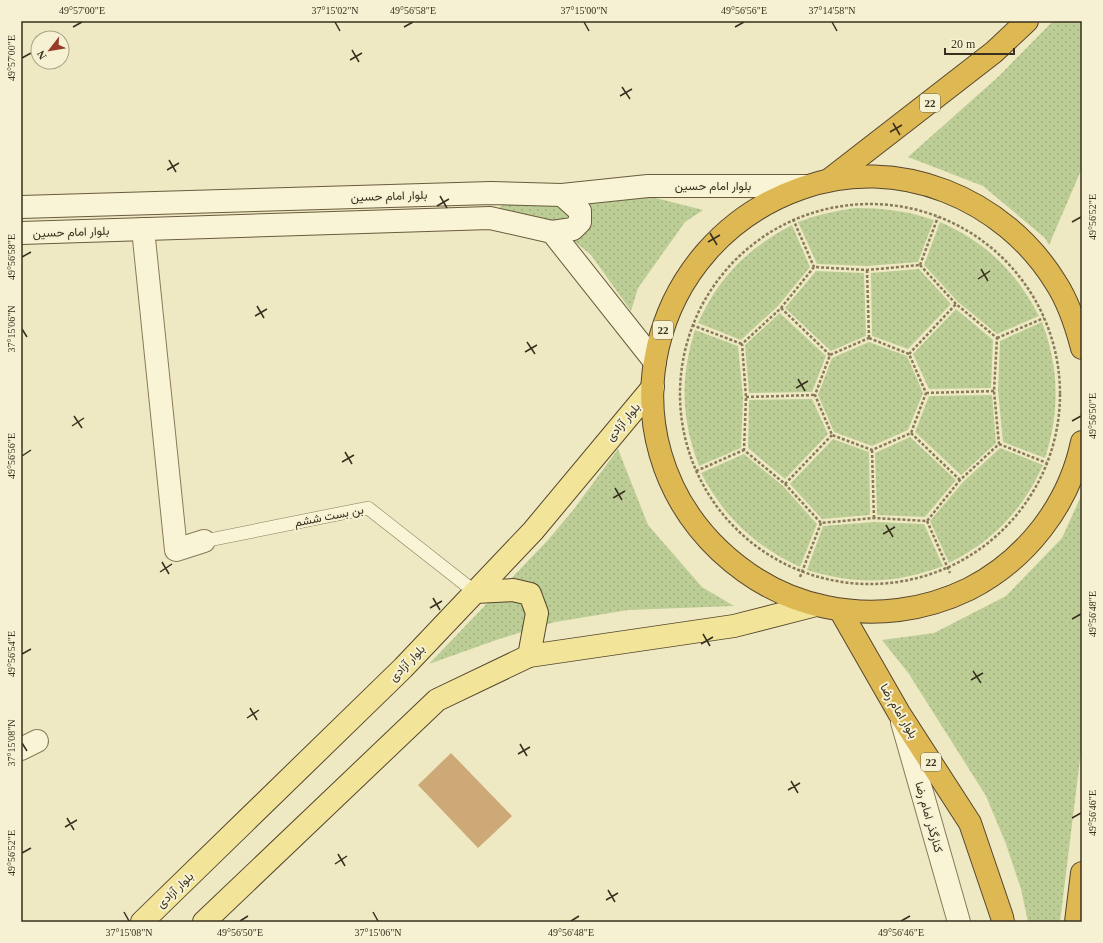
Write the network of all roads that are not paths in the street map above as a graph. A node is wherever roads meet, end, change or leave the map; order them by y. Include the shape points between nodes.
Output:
1 (1027, 21) edge
2 (829, 180) junction
3 (805, 186) junction
4 (562, 195) junction
5 (21, 207) edge
6 (143, 229) junction
7 (552, 232) junction
8 (21, 233) edge
9 (1077, 325) edge
10 (655, 362) junction
11 (653, 387) junction
12 (1082, 442) edge
13 (204, 541) joint
14 (475, 592) junction
15 (816, 605) junction
16 (840, 610) junction
17 (529, 656) junction
18 (899, 713) junction
19 (1082, 873) edge
20 (142, 922) edge
21 (204, 922) edge
22 (959, 922) edge
23 (1003, 922) edge
24 (1076, 922) edge

1 - 2 highway, 22 via 994,52
2 - 3 highway, 22
2 - 9 highway, 22 via 853,177 901,179 925,184 976,205 1011,229 1044,264 1058,285
3 - 4 street, بلوار امام حسین via 648,186
3 - 10 highway, 22 via 760,206 721,235 705,252 677,293 667,315
4 - 5 street, بلوار امام حسین via 491,193
4 - 7 street via 580,211 580,222 573,229
6 - 7 street, بلوار امام حسین via 490,218
6 - 8 street, بلوار امام حسین
6 - 13 street via 176,550
7 - 10 street
10 - 11 highway, 22
11 - 14 main road, بلوار آزادی via 533,531
11 - 15 highway, 22 via 657,435 663,459 682,504 696,524 712,543 749,575 792,598
12 - 16 highway, 22 via 1073,473 1051,516 1020,553 1001,569 959,594 936,602 888,612
13 - 14 lane, بن بست ششم via 368,508
14 - 17 main road via 513,590 530,594 538,613
14 - 20 main road, بلوار آزادی via 403,668
15 - 16 highway, 22
15 - 17 main road via 734,626
16 - 18 highway, بلوار امام رضا / 22
17 - 21 main road via 437,700
18 - 22 street, کنارگذر امام رضا
18 - 23 highway, بلوار امام رضا / 22 via 970,823
19 - 24 highway

